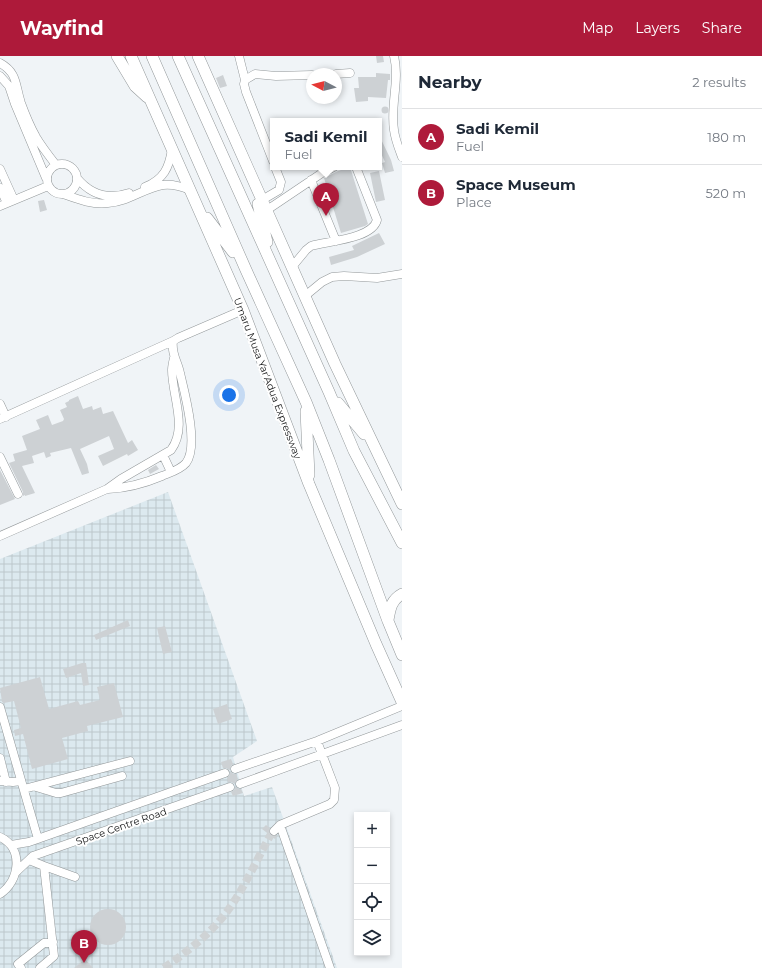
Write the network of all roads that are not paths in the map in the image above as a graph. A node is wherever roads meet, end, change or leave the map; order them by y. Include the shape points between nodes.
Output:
1 (117, 56) edge
2 (131, 56) edge
3 (152, 56) edge
4 (178, 56) edge
5 (198, 56) edge
6 (239, 56) edge
7 (394, 56) edge
8 (0, 63) edge
9 (399, 65) edge
10 (350, 73) dead end
11 (342, 74) edge
12 (306, 75) edge
13 (0, 76) edge
14 (245, 80) junction
15 (150, 100) junction
16 (398, 110) edge
17 (172, 149) junction
18 (270, 153) edge
19 (402, 157) edge
20 (56, 165) junction
21 (0, 169) edge
22 (276, 170) edge
23 (328, 170) edge
24 (357, 170) edge
25 (77, 178) junction
26 (253, 179) junction
27 (311, 180) junction
28 (47, 182) junction
29 (0, 188) edge
30 (190, 190) junction
31 (63, 194) junction
32 (195, 201) junction
33 (7, 203) edge
34 (264, 205) junction
35 (336, 241) junction
36 (272, 264) junction
37 (292, 268) junction
38 (246, 270) junction
39 (402, 274) edge
40 (305, 296) junction
41 (243, 310) junction
42 (173, 341) junction
43 (174, 358) junction
44 (329, 392) junction
45 (306, 402) junction
46 (0, 404) edge
47 (3, 418) edge
48 (375, 449) junction
49 (163, 455) junction
50 (0, 457) edge
51 (137, 470) junction
52 (171, 472) junction
53 (143, 484) junction
54 (310, 484) junction
55 (107, 489) junction
56 (18, 494) dead end
57 (402, 504) edge
58 (0, 536) edge
59 (402, 543) edge
60 (402, 594) edge
61 (388, 621) junction
62 (402, 655) edge
63 (402, 702) edge
64 (402, 706) edge
65 (0, 707) edge
66 (402, 725) edge
67 (4, 735) edge
68 (317, 741) junction
69 (322, 754) junction
70 (0, 758) edge
71 (130, 761) dead end
72 (235, 769) dead end
73 (225, 773) dead end
74 (122, 776) dead end
75 (3, 781) edge
76 (21, 781) junction
77 (240, 784) dead end
78 (35, 786) junction
79 (230, 787) dead end
80 (24, 789) junction
81 (0, 837) edge
82 (38, 839) junction
83 (10, 844) junction
84 (29, 860) junction
85 (44, 866) junction
86 (16, 872) junction
87 (75, 876) dead end
88 (0, 894) edge
89 (53, 942) junction
90 (21, 968) edge
91 (40, 968) edge
92 (330, 968) edge

1 - 15 highway via 134,86
2 - 15 highway, Umaru Musa Yar'Adua Expressway
3 - 38 highway, Umaru Musa Yar'Adua Expressway
4 - 36 highway
5 - 26 highway
6 - 14 street
7 - 9 street
8 - 20 street via 7,67 15,78 21,102 36,137
9 - 16 street
10 - 11 street
12 - 14 street via 255,74
13 - 28 street via 9,86
14 - 18 street via 246,92
15 - 17 highway, Umaru Musa Yar'Adua Expressway
16 - 19 street via 394,131
17 - 25 street via 170,163 160,178 123,195 92,192
17 - 30 highway, Umaru Musa Yar'Adua Expressway
20 - 25 street via 63,164 72,168
20 - 28 street via 50,169
21 - 33 street
22 - 34 street via 281,182 279,190
23 - 27 street
24 - 35 street via 376,220 375,226 369,232
25 - 31 street via 72,190
26 - 34 highway
26 - 36 highway
27 - 34 street
27 - 35 street
28 - 31 street via 53,192
28 - 33 street
29 - 33 street
30 - 31 street via 164,185 124,200 103,204
30 - 32 highway, Umaru Musa Yar'Adua Expressway
32 - 38 highway
32 - 41 highway, Umaru Musa Yar'Adua Expressway
34 - 37 highway
35 - 37 street via 312,246
36 - 44 highway
37 - 40 highway
38 - 45 highway, Umaru Musa Yar'Adua Expressway
39 - 40 street via 377,278 332,277
40 - 48 highway
41 - 42 street
41 - 54 highway, Umaru Musa Yar'Adua Expressway
42 - 43 street
42 - 47 street
43 - 49 street via 172,370 179,429 175,445
43 - 52 street via 185,392 191,445 186,463
44 - 48 highway
44 - 59 highway via 354,451
45 - 54 highway
45 - 61 highway, Umaru Musa Yar'Adua Expressway via 330,460
46 - 47 street
48 - 57 highway
49 - 51 street
49 - 52 street
50 - 56 street
51 - 53 street
51 - 55 street
52 - 53 street
53 - 55 street
54 - 63 highway, Umaru Musa Yar'Adua Expressway
55 - 58 street
60 - 61 highway via 390,607
61 - 62 highway, Umaru Musa Yar'Adua Expressway
64 - 68 street
65 - 67 street
66 - 69 street
67 - 76 street
68 - 69 street
68 - 72 street
69 - 77 street
69 - 92 street via 334,788 334,800 277,828
70 - 75 street
71 - 78 street
73 - 82 street, Space Centre Road
74 - 78 street via 61,793
75 - 76 street
76 - 80 street
78 - 80 street
79 - 84 street, Space Centre Road via 33,856
80 - 82 street
81 - 83 street
82 - 83 street, Space Centre Road
83 - 86 street via 17,862
84 - 85 street
84 - 86 street, Space Centre Road
85 - 87 street
85 - 89 street
86 - 88 street, Space Centre Road via 13,882
89 - 90 street via 44,943 18,964
89 - 91 street via 54,956

